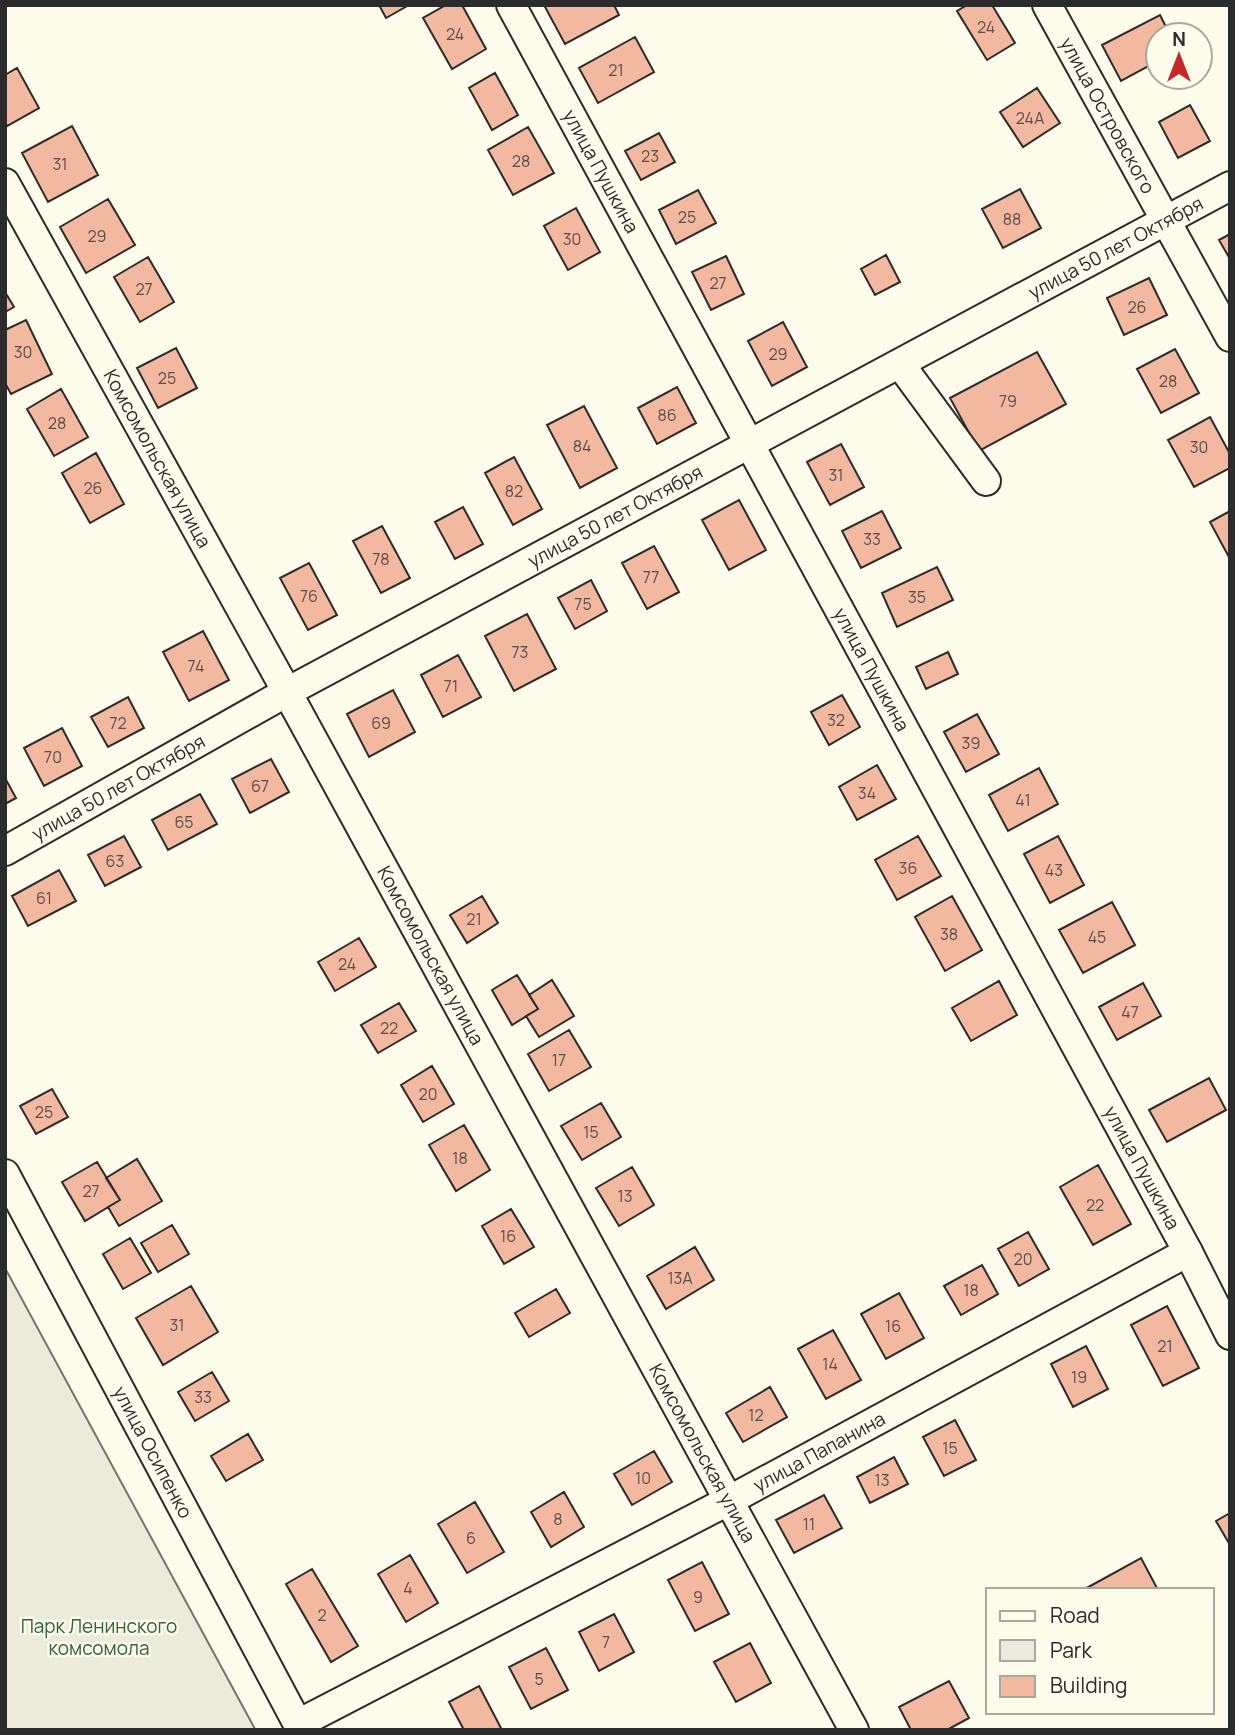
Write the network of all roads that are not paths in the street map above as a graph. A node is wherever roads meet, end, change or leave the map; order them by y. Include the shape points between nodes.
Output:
1 (511, 5) edge
2 (1047, 5) edge
3 (5, 183) edge
4 (1230, 187) edge
5 (1167, 221) junction
6 (1230, 337) edge
7 (900, 364) junction
8 (750, 445) junction
9 (986, 481) dead end
10 (288, 692) junction
11 (5, 851) edge
12 (5, 1174) edge
13 (1188, 1252) junction
14 (1230, 1335) edge
15 (728, 1501) junction
16 (300, 1727) edge
17 (854, 1730) edge

1 - 8 street, улица Пушкина
2 - 5 street, улица Островского
3 - 10 street, Комсомольская улица
4 - 5 street, улица 50 лет Октября
5 - 6 street, улица Островского
5 - 7 street, улица 50 лет Октября
7 - 8 street, улица 50 лет Октября
7 - 9 street
8 - 10 street, улица 50 лет Октября
8 - 13 street, улица Пушкина
10 - 11 street, улица 50 лет Октября
10 - 15 street, Комсомольская улица
12 - 16 street, улица Осипенко
13 - 14 street, улица Пушкина
13 - 15 street, улица Папанина
15 - 16 street, улица Папанина
15 - 17 street, Комсомольская улица

